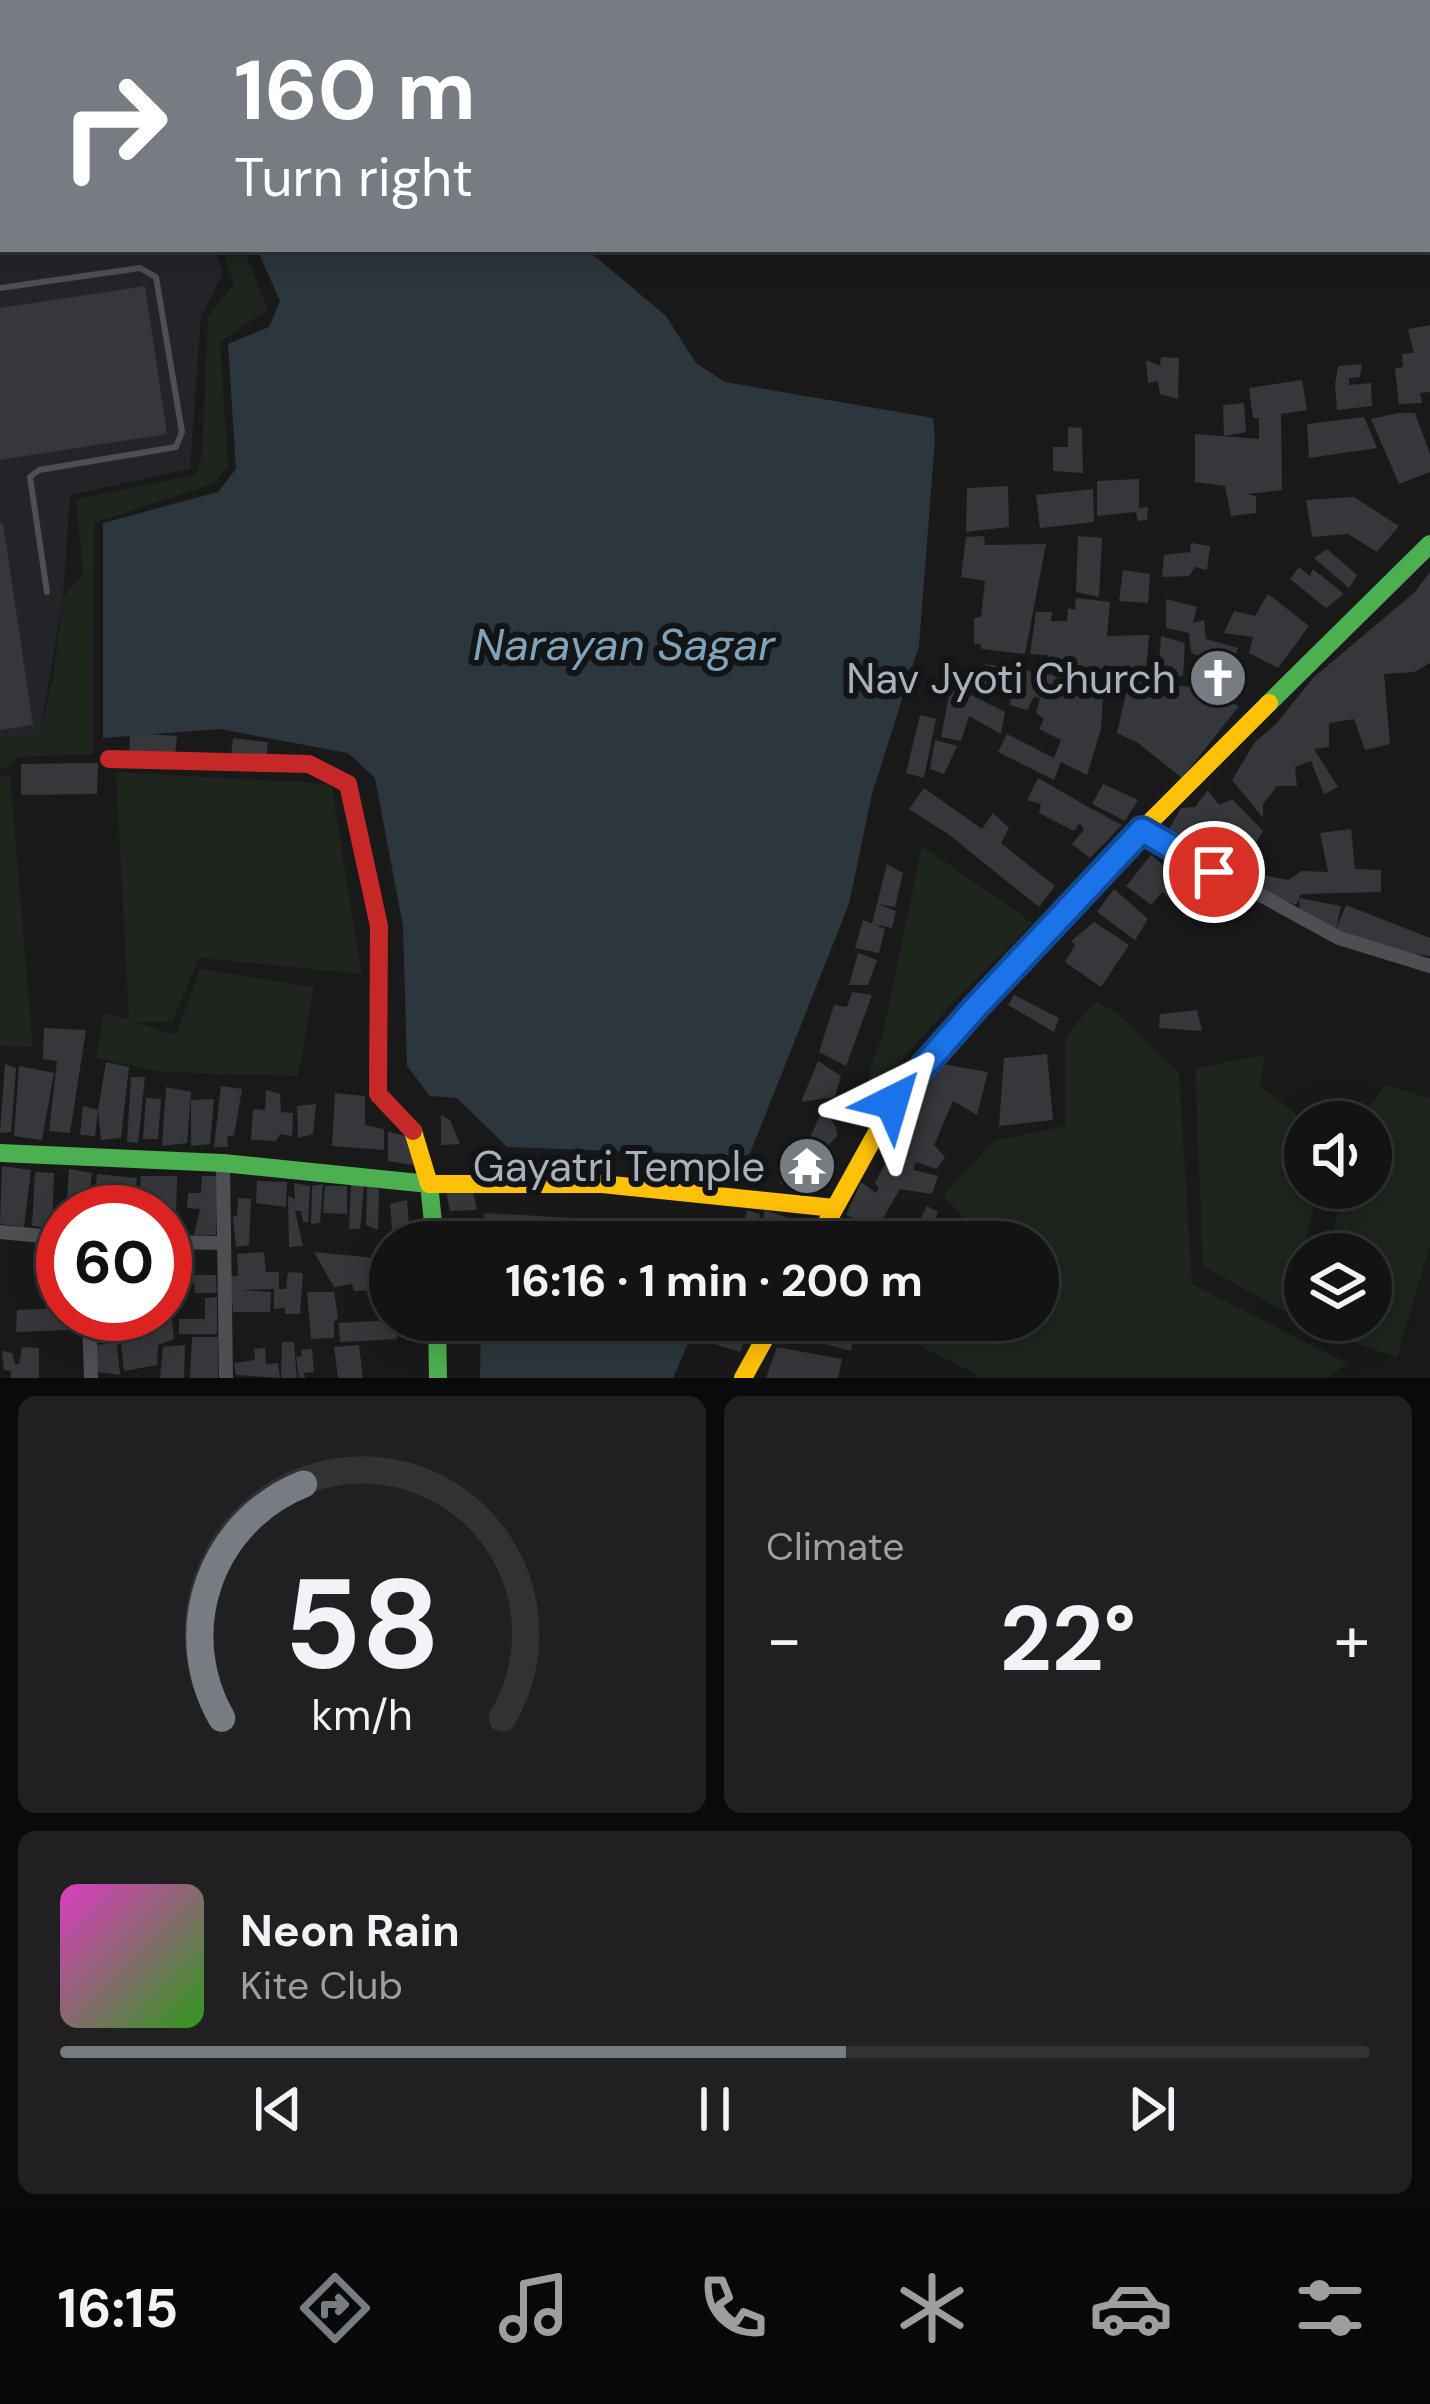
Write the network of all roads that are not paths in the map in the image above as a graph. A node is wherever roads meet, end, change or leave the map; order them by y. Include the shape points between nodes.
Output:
1 (0, 288) edge
2 (1430, 544) edge
3 (47, 592) dead end
4 (109, 759) dead end
5 (1142, 830) junction
6 (1430, 966) edge
7 (0, 1153) edge
8 (223, 1163) junction
9 (429, 1184) junction
10 (835, 1208) junction
11 (433, 1221) edge
12 (828, 1221) edge
13 (0, 1232) edge
14 (36, 1235) edge
15 (192, 1242) edge
16 (222, 1243) junction
17 (90, 1341) edge
18 (437, 1341) edge
19 (763, 1341) edge
20 (438, 1377) edge
21 (91, 1378) edge
22 (226, 1378) edge
23 (424, 1378) edge
24 (743, 1378) edge

1 - 3 lane via 140,268 156,277 182,432 176,447 30,477
2 - 5 main road
4 - 9 main road via 310,764 348,784 379,926 378,1094 414,1132
5 - 6 street via 1339,938
5 - 10 main road via 892,1102
7 - 8 main road
8 - 9 main road
8 - 16 street
9 - 10 main road via 602,1184
9 - 11 main road
10 - 12 main road
13 - 14 street
15 - 16 street
16 - 22 street
17 - 21 street
18 - 20 main road
19 - 24 main road
20 - 23 street

